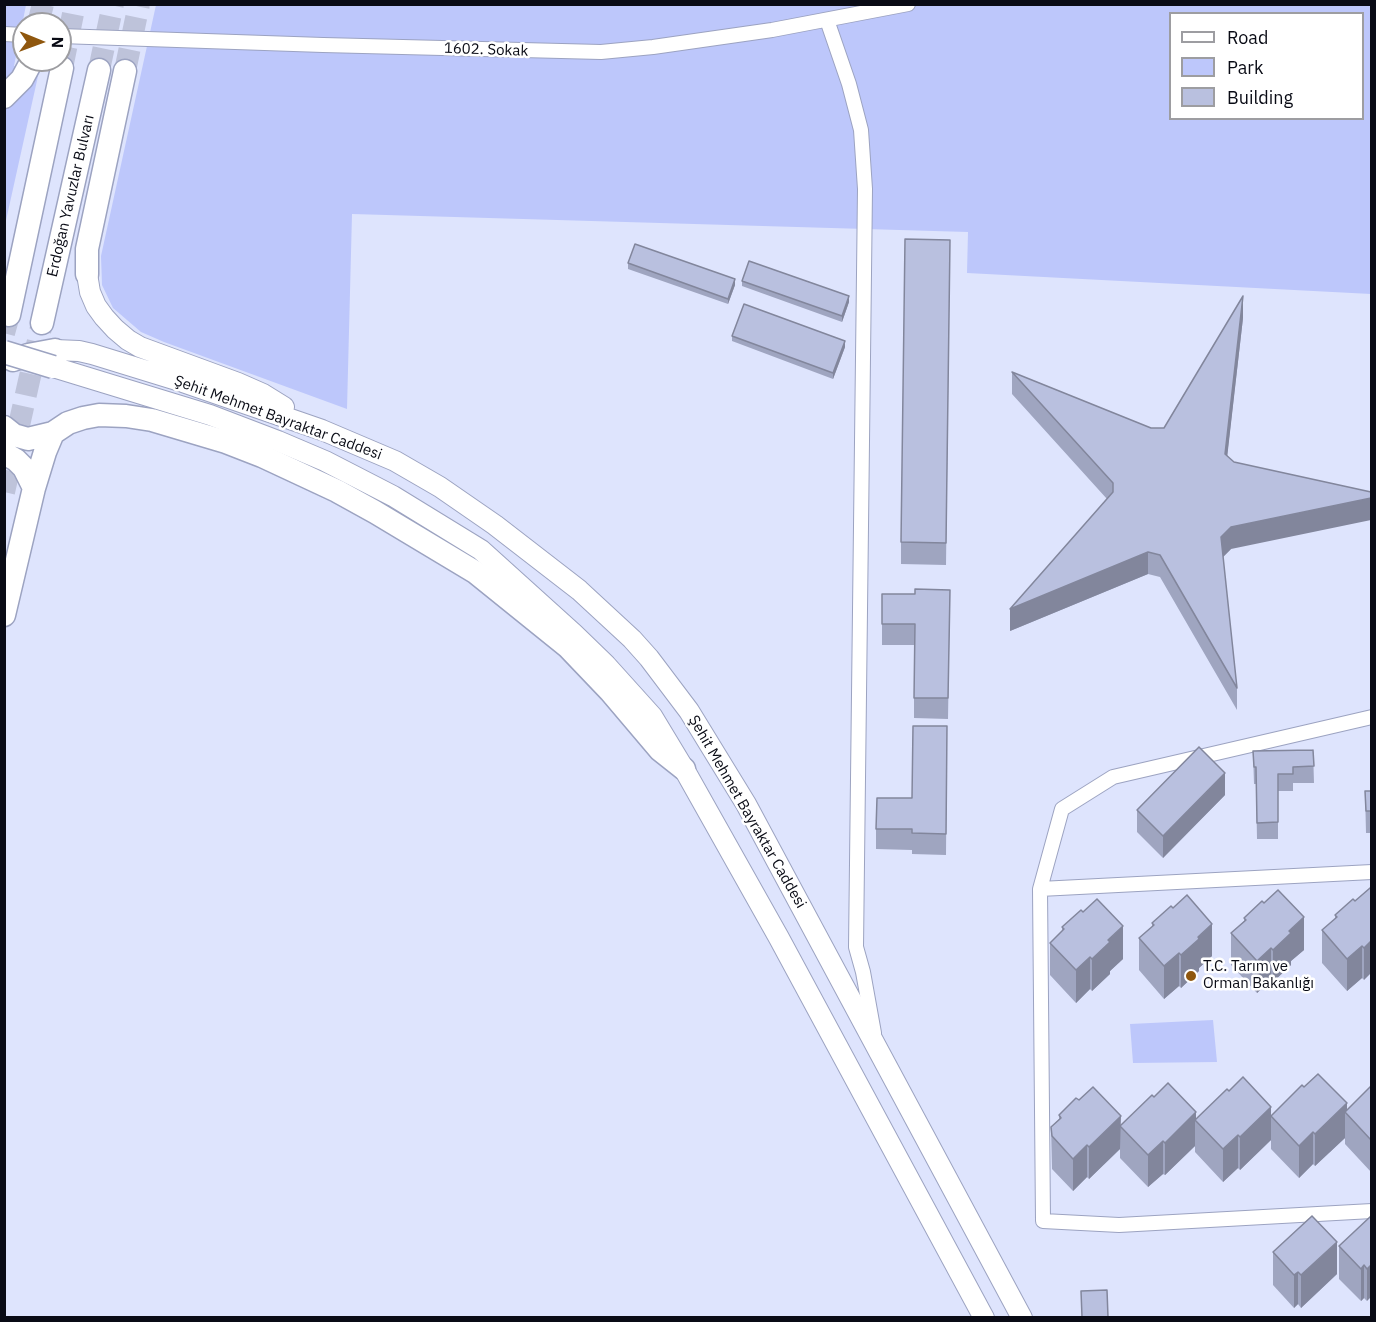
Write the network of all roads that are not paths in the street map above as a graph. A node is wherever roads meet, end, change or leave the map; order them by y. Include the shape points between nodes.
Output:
1 (908, 4) edge
2 (827, 20) junction
3 (72, 36) edge
4 (99, 70) tunnel mouth
5 (125, 71) tunnel mouth
6 (26, 72) edge
7 (61, 72) tunnel mouth
8 (4, 97) edge
9 (87, 274) joint
10 (9, 315) dead end
11 (42, 323) tunnel mouth
12 (4, 352) edge
13 (54, 358) junction
14 (5, 364) edge
15 (4, 427) edge
16 (322, 430) junction
17 (53, 433) junction
18 (4, 453) edge
19 (34, 488) junction
20 (4, 615) edge
21 (1371, 717) edge
22 (684, 769) junction
23 (1371, 872) edge
24 (1040, 889) junction
25 (876, 1046) junction
26 (1371, 1210) edge
27 (984, 1317) edge
28 (1022, 1317) edge

1 - 2 street, 1602. Sokak
2 - 3 street, 1602. Sokak via 601,52
2 - 25 street via 861,130 865,189 856,947
4 - 11 main road, Erdoğan Yavuzlar Bulvarı
5 - 9 main road via 87,249
6 - 8 main road
7 - 10 main road
9 - 16 main road via 96,306 128,340 262,394
12 - 13 main road, bridge
13 - 14 main road via 28,355
13 - 16 main road, Şehit Mehmet Bayraktar Caddesi via 79,351
13 - 22 main road, Şehit Mehmet Bayraktar Caddesi via 325,460 481,550 606,665 652,716
15 - 17 main road via 28,439
16 - 25 main road, Şehit Mehmet Bayraktar Caddesi via 414,471 495,525 579,590 650,658 689,711 746,804
17 - 19 main road
17 - 22 main road via 68,423 99,415 152,420 253,453 338,491 475,572 568,648 660,750
18 - 19 main road via 24,468
19 - 20 main road
21 - 24 street via 1113,777 1062,809
22 - 27 main road, Şehit Mehmet Bayraktar Caddesi
23 - 24 street
24 - 26 street via 1043,1221 1119,1225
25 - 28 main road, Şehit Mehmet Bayraktar Caddesi

